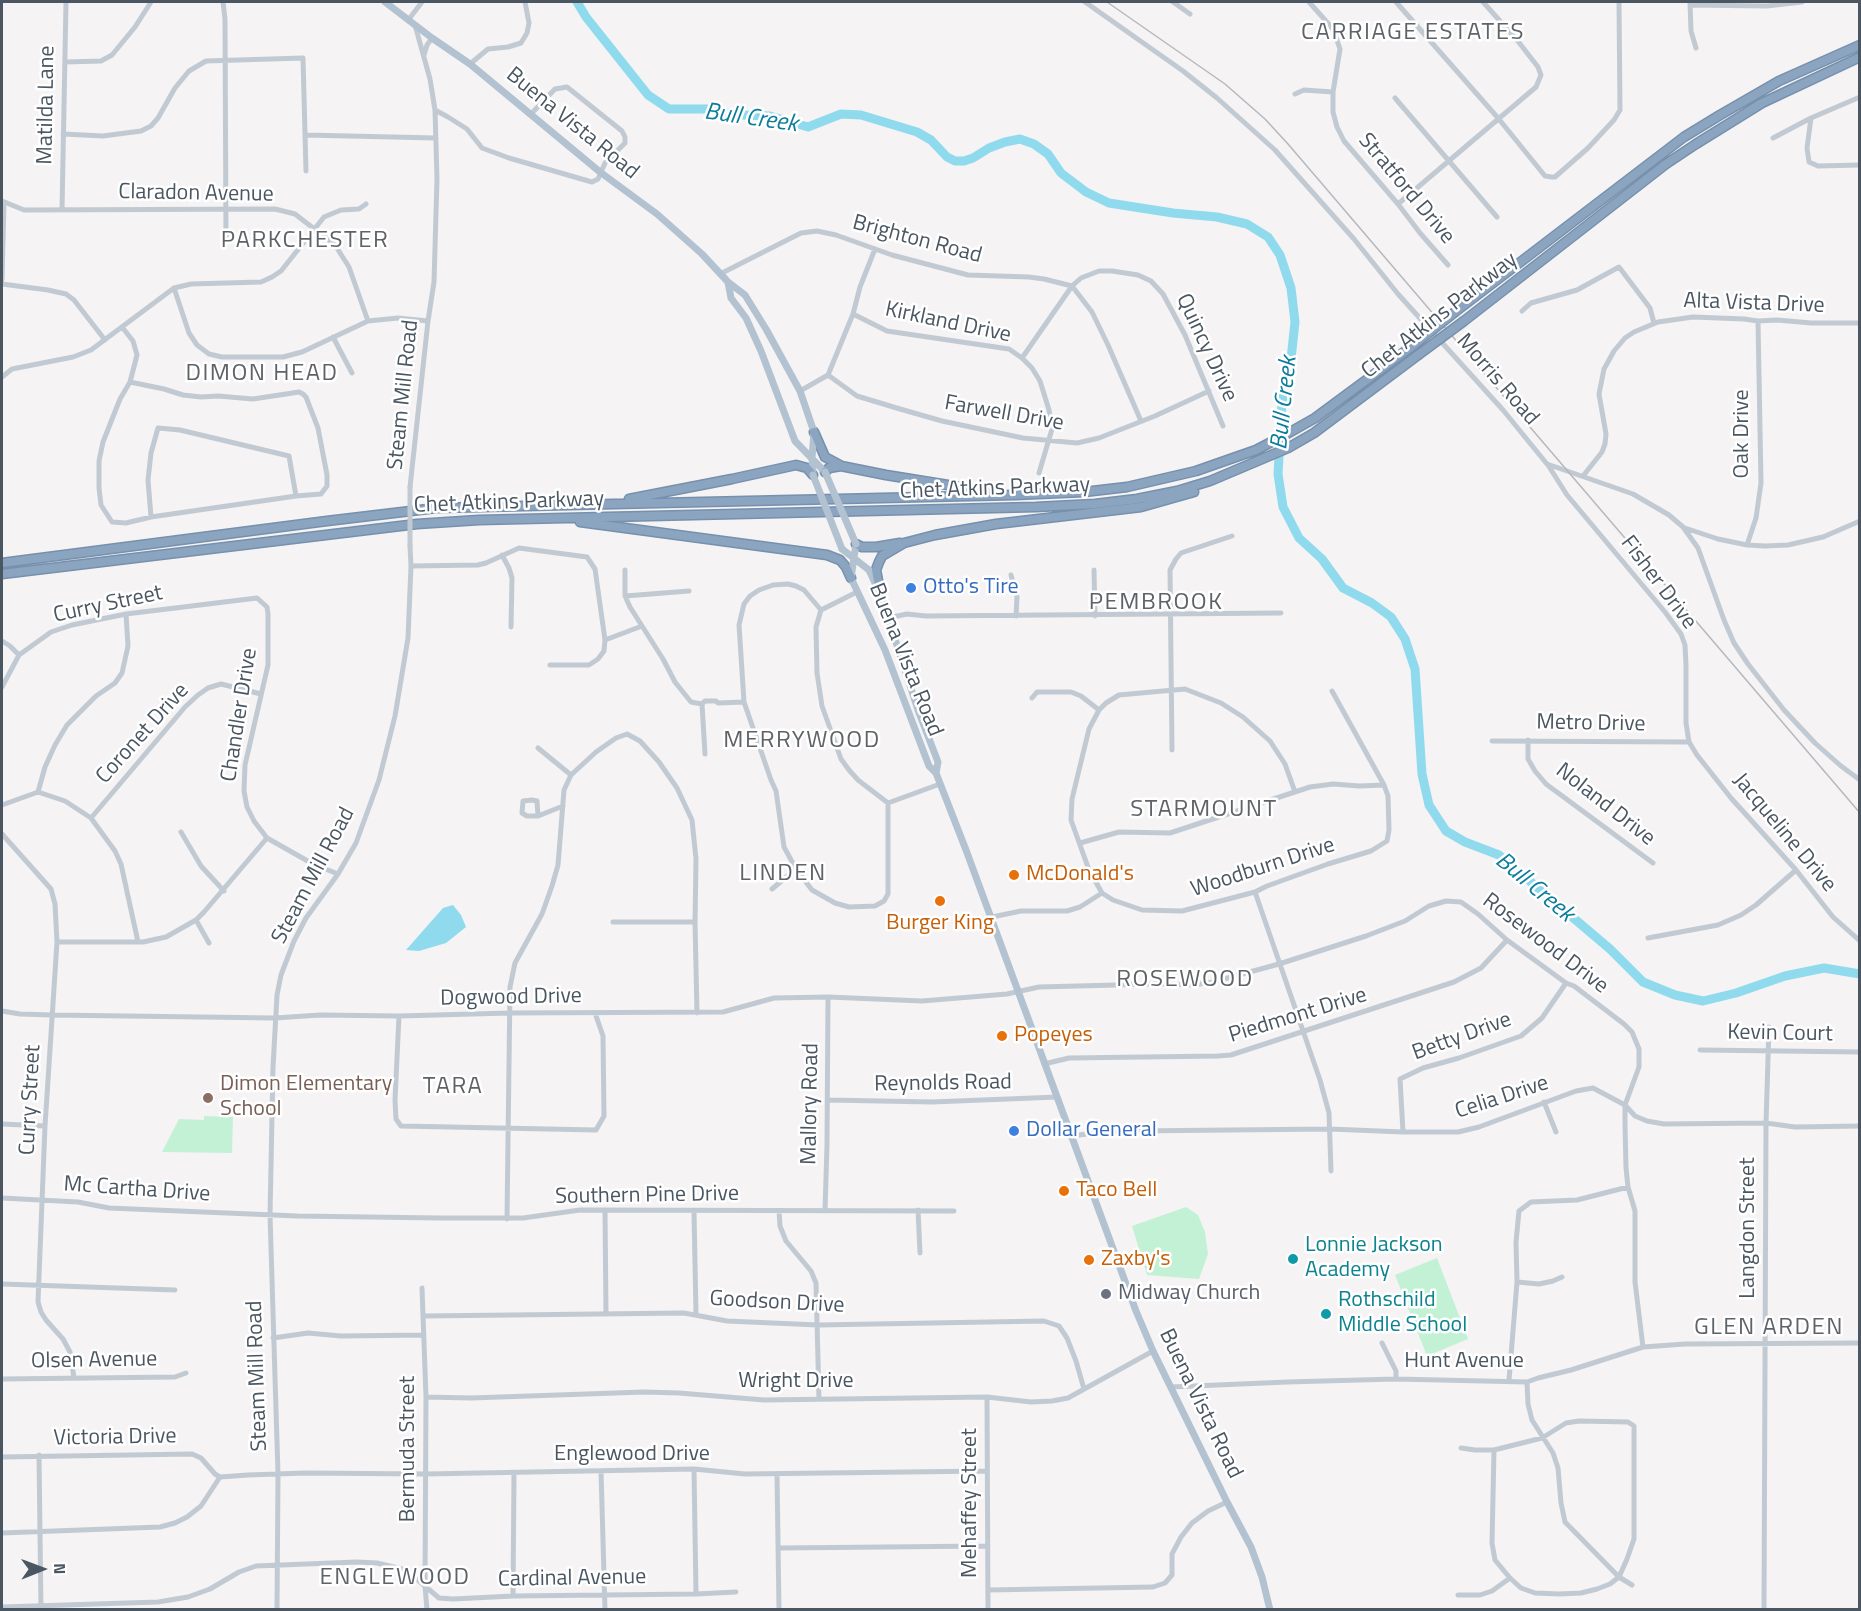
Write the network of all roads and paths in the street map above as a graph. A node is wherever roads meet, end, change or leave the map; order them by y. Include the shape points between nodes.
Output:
1 (66, 2) edge
2 (151, 2) edge
3 (223, 2) edge
4 (385, 2) edge
5 (422, 2) edge
6 (525, 2) edge
7 (1085, 2) edge
8 (1173, 2) edge
9 (1310, 2) edge
10 (1396, 2) edge
11 (1483, 2) edge
12 (1619, 2) edge
13 (1802, 2) edge
14 (1690, 3) edge
15 (1190, 14) dead end
16 (412, 22) junction
17 (432, 38) junction
18 (1860, 45) edge
19 (1696, 48) dead end
20 (424, 56) junction
21 (1860, 57) edge
22 (225, 60) junction
23 (65, 62) junction
24 (470, 64) junction
25 (1333, 92) junction
26 (1294, 94) dead end
27 (1860, 97) edge
28 (1395, 98) dead end
29 (435, 111) junction
30 (531, 114) junction
31 (1498, 118) junction
32 (1811, 118) junction
33 (63, 134) junction
34 (305, 135) junction
35 (436, 138) junction
36 (1773, 138) dead end
37 (1448, 161) junction
38 (1860, 165) edge
39 (306, 171) dead end
40 (600, 172) junction
41 (3, 202) edge
42 (366, 204) dead end
43 (1398, 204) junction
44 (226, 209) junction
45 (62, 210) junction
46 (1497, 217) dead end
47 (315, 229) junction
48 (226, 242) dead end
49 (875, 249) junction
50 (1448, 265) dead end
51 (720, 274) junction
52 (2, 282) edge
53 (728, 282) junction
54 (1072, 286) junction
55 (174, 288) junction
56 (1522, 311) dead end
57 (853, 314) junction
58 (368, 321) junction
59 (428, 321) junction
60 (1758, 321) junction
61 (1654, 323) junction
62 (1860, 323) edge
63 (122, 327) junction
64 (333, 337) junction
65 (105, 340) junction
66 (1022, 358) junction
67 (352, 373) dead end
68 (828, 375) junction
69 (2, 377) edge
70 (130, 382) junction
71 (800, 391) junction
72 (1209, 392) junction
73 (1141, 421) junction
74 (1223, 426) dead end
75 (814, 432) junction
76 (1050, 442) junction
77 (812, 458) junction
78 (1547, 464) junction
79 (841, 466) junction
80 (1247, 468) junction
81 (825, 472) junction
82 (1039, 473) dead end
83 (813, 475) junction
84 (1583, 477) junction
85 (1015, 495) junction
86 (296, 496) junction
87 (546, 505) junction
88 (151, 517) junction
89 (556, 519) junction
90 (1860, 521) edge
91 (1683, 527) junction
92 (1232, 537) dead end
93 (904, 543) junction
94 (856, 544) junction
95 (1747, 545) junction
96 (502, 555) junction
97 (854, 556) junction
98 (2, 563) edge
99 (411, 566) junction
100 (625, 570) dead end
101 (1094, 570) dead end
102 (2, 574) edge
103 (1011, 575) dead end
104 (851, 578) junction
105 (689, 591) dead end
106 (857, 592) junction
107 (625, 596) junction
108 (881, 596) junction
109 (211, 603) joint
110 (821, 610) junction
111 (1281, 613) dead end
112 (126, 614) junction
113 (1169, 615) junction
114 (1016, 616) junction
115 (1095, 616) junction
116 (888, 618) junction
117 (642, 626) junction
118 (511, 627) dead end
119 (605, 640) junction
120 (2, 641) edge
121 (19, 656) junction
122 (550, 665) dead end
123 (2, 687) edge
124 (1332, 691) dead end
125 (1171, 692) junction
126 (261, 694) junction
127 (1032, 698) dead end
128 (744, 702) junction
129 (702, 704) junction
130 (1099, 710) junction
131 (1528, 740) junction
132 (1492, 741) dead end
133 (1689, 742) junction
134 (538, 748) dead end
135 (1172, 750) dead end
136 (705, 754) dead end
137 (936, 774) junction
138 (571, 775) junction
139 (1860, 780) edge
140 (940, 784) junction
141 (1384, 785) junction
142 (38, 792) junction
143 (1295, 792) junction
144 (888, 803) junction
145 (2, 805) edge
146 (563, 806) junction
147 (538, 816) dead end
148 (91, 818) junction
149 (181, 832) dead end
150 (2, 834) edge
151 (267, 838) junction
152 (1080, 843) junction
153 (1653, 863) dead end
154 (796, 869) junction
155 (1797, 870) junction
156 (338, 873) junction
157 (772, 889) dead end
158 (224, 891) junction
159 (1102, 892) junction
160 (1255, 892) junction
161 (992, 917) junction
162 (196, 920) junction
163 (613, 922) dead end
164 (695, 922) junction
165 (1647, 938) dead end
166 (1507, 940) junction
167 (1860, 941) edge
168 (57, 942) junction
169 (138, 942) junction
170 (209, 943) dead end
171 (1279, 963) junction
172 (1566, 983) junction
173 (1018, 991) junction
174 (828, 997) junction
175 (2, 1011) edge
176 (510, 1013) junction
177 (595, 1013) junction
178 (697, 1013) junction
179 (52, 1015) junction
180 (399, 1016) junction
181 (275, 1018) junction
182 (1769, 1027) dead end
183 (1302, 1032) junction
184 (1700, 1050) dead end
185 (1768, 1050) junction
186 (1860, 1052) edge
187 (1044, 1064) junction
188 (1058, 1098) junction
189 (828, 1100) junction
190 (1544, 1102) junction
191 (1625, 1105) junction
192 (1766, 1123) junction
193 (2, 1124) edge
194 (45, 1126) junction
195 (1860, 1126) edge
196 (509, 1129) junction
197 (1330, 1129) junction
198 (1403, 1132) junction
199 (1556, 1132) dead end
200 (1071, 1136) junction
201 (1331, 1171) dead end
202 (1628, 1187) junction
203 (2, 1198) edge
204 (41, 1200) junction
205 (605, 1210) junction
206 (918, 1210) junction
207 (954, 1210) dead end
208 (694, 1211) junction
209 (779, 1211) junction
210 (825, 1211) junction
211 (270, 1215) junction
212 (507, 1219) junction
213 (920, 1253) dead end
214 (1563, 1278) dead end
215 (1517, 1282) junction
216 (2, 1284) edge
217 (38, 1285) junction
218 (422, 1288) dead end
219 (175, 1290) dead end
220 (606, 1314) junction
221 (696, 1315) junction
222 (424, 1316) junction
223 (818, 1325) junction
224 (424, 1335) junction
225 (273, 1338) junction
226 (1383, 1343) dead end
227 (1765, 1343) junction
228 (1860, 1343) edge
229 (1643, 1347) junction
230 (1153, 1351) junction
231 (186, 1373) dead end
232 (74, 1377) junction
233 (2, 1378) edge
234 (1396, 1379) junction
235 (1509, 1380) junction
236 (1527, 1382) junction
237 (1171, 1387) junction
238 (1084, 1389) junction
239 (426, 1397) junction
240 (987, 1397) junction
241 (819, 1399) junction
242 (1542, 1438) junction
243 (1461, 1448) dead end
244 (1494, 1450) junction
245 (39, 1455) junction
246 (2, 1457) edge
247 (694, 1469) junction
248 (601, 1471) junction
249 (987, 1471) junction
250 (514, 1473) junction
251 (278, 1474) junction
252 (425, 1474) junction
253 (777, 1474) junction
254 (220, 1477) junction
255 (1227, 1502) junction
256 (40, 1531) junction
257 (2, 1533) edge
258 (988, 1546) junction
259 (778, 1548) junction
260 (277, 1565) junction
261 (1619, 1577) junction
262 (1510, 1578) junction
263 (1632, 1585) dead end
264 (425, 1586) junction
265 (988, 1590) junction
266 (736, 1592) dead end
267 (696, 1594) junction
268 (605, 1595) junction
269 (1458, 1595) dead end
270 (513, 1596) junction
271 (2, 1607) edge
272 (41, 1607) edge
273 (277, 1610) edge
274 (427, 1610) edge
275 (605, 1610) edge
276 (779, 1610) edge
277 (988, 1610) edge
278 (1270, 1610) edge
279 (1764, 1610) edge

1 - 23 street, Matilda Lane
2 - 23 street via 112,55 101,61
3 - 22 street
4 - 16 main road, Buena Vista Road
5 - 16 street
6 - 24 street via 530,23 521,43 488,49
7 - 78 street, Morris Road via 1183,71 1275,150
8 - 15 street
9 - 25 street, Stratford Drive via 1333,29 1340,49
10 - 31 street
11 - 31 street via 1541,75 1536,87
12 - 31 street via 1620,110 1588,148 1555,177 1545,176
13 - 14 street via 1767,6
14 - 19 street via 1690,31
16 - 17 main road, Buena Vista Road
16 - 20 street, Steam Mill Road
17 - 20 street
17 - 24 main road, Buena Vista Road
18 - 85 highway, Chet Atkins Parkway, bridge via 1779,81 1684,137 1411,347 1315,418 1285,435 1196,471 1127,487
20 - 29 street, Steam Mill Road
21 - 80 highway, Chet Atkins Parkway, bridge via 1762,103 1666,164 1314,433
22 - 33 street via 206,61 189,71 158,118 141,132 103,136
22 - 34 street via 303,58
22 - 44 street
23 - 33 street, Matilda Lane
24 - 30 main road, Buena Vista Road
25 - 26 street via 1304,90
25 - 43 street, Stratford Drive via 1333,112 1344,141
27 - 32 street
28 - 37 street
29 - 35 street, Steam Mill Road
29 - 40 street via 467,129 482,148 509,158 592,182
30 - 40 main road, Buena Vista Road
30 - 40 street via 555,89 567,87 622,131 625,143
31 - 37 street
32 - 36 street
32 - 38 street via 1809,162 1818,166
33 - 45 street, Matilda Lane
34 - 35 street
34 - 39 street
35 - 59 street, Steam Mill Road via 434,282
37 - 43 street
37 - 46 street
40 - 51 main road, Buena Vista Road via 657,214
41 - 45 street, Claradon Avenue via 24,210
41 - 52 street
42 - 47 street via 324,217
43 - 50 street, Stratford Drive
44 - 45 street, Claradon Avenue
44 - 47 street, Claradon Avenue via 275,209 295,214
44 - 48 street
47 - 55 street via 280,271 261,282
47 - 58 street, Claradon Avenue via 335,245 349,267
49 - 51 street, Brighton Road via 836,235 801,233
49 - 54 street, Brighton Road via 968,275 1029,277
49 - 57 street
51 - 53 main road, Buena Vista Road
52 - 65 street via 66,294
53 - 71 main road, Buena Vista Road via 745,295
53 - 77 main road, Buena Vista Road via 731,298 746,318 761,351 795,441
54 - 66 street, Quincy Drive
54 - 72 street, Quincy Drive via 1088,275 1112,271 1151,281 1175,316
54 - 73 street via 1092,312
55 - 63 street
55 - 64 street via 189,333 196,345 209,354 283,357
56 - 61 street via 1532,303 1577,290 1619,267 1650,308
57 - 66 street, Kirkland Drive via 887,331 1009,349
57 - 68 street
58 - 59 street
58 - 64 street
59 - 99 street, Steam Mill Road, bridge via 410,487
60 - 61 street, Alta Vista Drive via 1693,317
60 - 62 street, Alta Vista Drive
60 - 95 street, Oak Drive via 1761,483
61 - 84 street, Alta Vista Drive via 1625,338 1604,369 1599,394 1605,444
63 - 65 street
63 - 70 street via 133,341 137,356
64 - 67 street
65 - 69 street via 73,357 12,369
66 - 76 street, Kirkland Drive via 1032,368 1045,395 1052,429
68 - 71 street
68 - 76 street, Farwell Drive via 857,396 900,409
70 - 86 street via 201,397 253,399 303,394 318,428 327,486 321,494
70 - 88 street via 103,442 99,461 101,505 112,522
71 - 75 main road, Buena Vista Road
72 - 73 street, Farwell Drive
72 - 74 street, Quincy Drive
73 - 76 street, Farwell Drive via 1099,438 1077,443
75 - 77 main road, Buena Vista Road
75 - 79 highway via 825,457
76 - 82 street, Kirkland Drive
77 - 81 main road, Buena Vista Road
77 - 83 main road, Buena Vista Road
78 - 84 street
78 - 133 street, Fisher Drive via 1567,495 1681,634 1685,645
79 - 81 highway
79 - 85 highway
80 - 89 highway, Chet Atkins Parkway via 1177,491 1095,504
80 - 93 highway via 1218,483 1141,507 996,524
81 - 94 main road, Buena Vista Road, bridge
83 - 87 highway via 796,465 631,499
83 - 97 main road, Buena Vista Road, bridge via 842,549
84 - 91 street via 1633,495 1669,514
85 - 87 highway, Chet Atkins Parkway
86 - 88 street
86 - 88 street via 289,456 158,428 148,480
87 - 98 highway, Chet Atkins Parkway via 426,510
89 - 102 highway, Chet Atkins Parkway via 417,524
89 - 104 highway via 827,555 840,560
90 - 95 street via 1823,537 1788,545
91 - 95 street
91 - 139 street via 1698,548 1727,628 1748,664 1815,743
92 - 113 street via 1190,549 1176,559 1170,570
93 - 94 highway via 876,547
93 - 108 highway via 879,562 876,570
94 - 97 main road, Buena Vista Road
96 - 99 street via 478,565
96 - 118 street via 512,578
96 - 119 street via 519,548 587,557 595,569
97 - 104 main road, Buena Vista Road
97 - 108 main road, Buena Vista Road via 869,570
99 - 156 street, Steam Mill Road via 408,638 387,750 359,834
100 - 107 street
101 - 115 street
103 - 114 street via 1017,597
104 - 106 main road, Buena Vista Road
105 - 107 street
106 - 110 street
106 - 137 main road, Buena Vista Road via 885,650 929,766
107 - 117 street
108 - 116 main road, Buena Vista Road
109 - 112 street, Curry Street
109 - 126 street, Chandler Drive via 257,598 267,607 268,665
110 - 128 street via 804,590 788,584 773,585 750,596 739,625
110 - 144 street via 816,627 822,706 841,759 858,780
111 - 113 street
112 - 121 street, Curry Street via 51,632
112 - 142 street via 128,646 123,673 67,725 45,766
113 - 115 street
113 - 125 street
114 - 115 street
114 - 116 street via 907,614
116 - 137 main road, Buena Vista Road via 938,762
117 - 119 street
117 - 129 street via 675,682 691,702
119 - 122 street via 604,651 589,665
120 - 121 street
121 - 123 street, Curry Street
124 - 141 street, Woodburn Drive
125 - 130 street via 1119,695
125 - 135 street
125 - 143 street via 1185,689 1202,694 1243,717 1270,741 1285,764
126 - 148 street, Coronet Drive via 221,684 198,695
126 - 151 street, Chandler Drive via 248,749 244,791 247,807
127 - 130 street via 1037,692 1071,692
128 - 129 street
128 - 154 street via 776,791 784,847
129 - 136 street
130 - 152 street via 1089,729 1072,799 1071,820
131 - 132 street, Metro Drive
131 - 133 street, Metro Drive
131 - 153 street, Noland Drive via 1528,759 1546,784
133 - 155 street, Jacqueline Drive via 1731,798
134 - 138 street
137 - 140 main road, Buena Vista Road
138 - 146 street via 564,790
138 - 164 street via 596,752 627,734 640,741 659,762 692,820
140 - 144 street
140 - 161 main road, Buena Vista Road
141 - 143 street via 1333,784
141 - 160 street, Woodburn Drive via 1388,796 1387,842 1371,852
142 - 145 street
142 - 148 street via 65,801
143 - 152 street via 1170,834 1119,832
144 - 154 street via 888,894 884,902 862,907 835,903 812,890
146 - 147 street
146 - 176 street via 558,865 542,914 515,963
148 - 169 street via 121,864
149 - 158 street via 201,866
150 - 168 street, Curry Street via 51,889
151 - 156 street, Chandler Drive
151 - 158 street
152 - 159 street
154 - 157 street
155 - 165 street via 1741,915 1718,925
155 - 167 street, Jacqueline Drive via 1833,917
156 - 181 street, Steam Mill Road via 294,941 281,975
158 - 162 street
159 - 160 street, Woodburn Drive via 1142,910 1182,911
159 - 161 street via 1067,911 1021,911
160 - 171 street
161 - 173 main road, Buena Vista Road
162 - 169 street via 166,938
162 - 170 street
163 - 164 street
164 - 178 street
166 - 171 street, Rosewood Drive via 1461,902 1446,901 1366,936
166 - 172 street, Rosewood Drive
166 - 183 street, Piedmont Drive via 1480,968 1454,982
168 - 169 street
168 - 179 street, Curry Street
171 - 173 street, Rosewood Drive via 1193,985 1067,986
171 - 183 street
172 - 191 street, Rosewood Drive via 1632,1032 1639,1049 1639,1067
172 - 198 street, Betty Drive via 1542,1018 1521,1036 1400,1079
173 - 174 street, Dogwood Drive via 922,1000
173 - 187 main road, Buena Vista Road
174 - 178 street, Dogwood Drive via 774,998 723,1012
174 - 189 street, Mallory Road
175 - 179 street, Dogwood Drive
176 - 177 street, Dogwood Drive
176 - 180 street, Dogwood Drive
176 - 196 street
177 - 178 street, Dogwood Drive
177 - 196 street via 603,1036 604,1116 596,1130
179 - 181 street, Dogwood Drive
179 - 194 street, Curry Street
180 - 181 street, Dogwood Drive
180 - 196 street via 395,1100 396,1119 401,1126
181 - 211 street, Steam Mill Road
182 - 185 street, Langdon Street
183 - 187 street, Piedmont Drive via 1231,1055 1069,1058
183 - 197 street via 1320,1080
184 - 185 street, Kevin Court
185 - 186 street, Kevin Court
185 - 192 street, Langdon Street
187 - 188 main road, Buena Vista Road
188 - 189 street, Reynolds Road
188 - 200 main road, Buena Vista Road
189 - 210 street, Mallory Road
190 - 191 street, Celia Drive via 1593,1088
190 - 198 street, Celia Drive via 1458,1132
190 - 199 street
191 - 192 street, Celia Drive via 1635,1116 1664,1124
191 - 202 street, Rosewood Drive
192 - 195 street, Celia Drive via 1795,1127
192 - 227 street, Langdon Street
193 - 194 street
194 - 204 street, Curry Street
196 - 212 street
197 - 198 street, Celia Drive
197 - 200 street, Celia Drive via 1103,1132
197 - 201 street
200 - 230 main road, Buena Vista Road
202 - 215 street via 1577,1200 1531,1202 1519,1211
202 - 229 street, Rosewood Drive via 1635,1211 1635,1282
203 - 204 street, Mc Cartha Drive
204 - 211 street, Mc Cartha Drive via 109,1208
204 - 217 street, Curry Street
205 - 208 street, Southern Pine Drive
205 - 212 street, Southern Pine Drive
205 - 220 street
206 - 207 street, Southern Pine Drive
206 - 210 street, Southern Pine Drive
206 - 213 street
208 - 209 street, Southern Pine Drive
208 - 221 street
209 - 210 street, Southern Pine Drive
209 - 223 street via 786,1241 816,1283
211 - 212 street, Southern Pine Drive
211 - 225 street, Steam Mill Road
214 - 215 street via 1539,1284
215 - 235 street
216 - 217 street
217 - 219 street
217 - 232 street, Curry Street via 41,1312 70,1352
218 - 222 street, Bermuda Street
220 - 221 street, Goodson Drive
220 - 222 street, Goodson Drive
221 - 223 street, Goodson Drive via 727,1321
222 - 224 street, Bermuda Street
223 - 238 street, Goodson Drive via 1044,1321 1059,1326 1067,1338
223 - 241 street
224 - 225 street via 308,1333
224 - 239 street, Bermuda Street
225 - 251 street, Steam Mill Road
226 - 234 street
227 - 228 street, Hunt Avenue
227 - 229 street, Hunt Avenue
227 - 279 street, Langdon Street
229 - 236 street, Hunt Avenue
230 - 237 main road, Buena Vista Road
230 - 238 street, Wright Drive
231 - 232 street, Olsen Avenue via 175,1377
232 - 233 street, Olsen Avenue
234 - 235 street, Hunt Avenue
234 - 237 street, Hunt Avenue
235 - 236 street, Hunt Avenue
236 - 242 street via 1532,1420
237 - 255 main road, Buena Vista Road
238 - 240 street, Wright Drive via 1052,1401
239 - 241 street, Wright Drive via 644,1392
239 - 252 street, Bermuda Street
240 - 241 street, Wright Drive
240 - 249 street, Mehaffey Street
242 - 244 street
242 - 261 street via 1558,1468 1565,1522
242 - 261 street via 1579,1421 1609,1420 1634,1426 1634,1539
243 - 244 street
244 - 262 street via 1492,1543 1495,1560
245 - 246 street, Victoria Drive
245 - 254 street, Victoria Drive via 192,1454
245 - 256 street
247 - 248 street, Englewood Drive
247 - 253 street, Englewood Drive
247 - 267 street
248 - 250 street, Englewood Drive
248 - 268 street
249 - 253 street, Englewood Drive
249 - 258 street, Mehaffey Street
250 - 252 street, Englewood Drive
250 - 270 street
251 - 252 street, Englewood Drive
251 - 254 street, Englewood Drive
251 - 260 street, Steam Mill Road
252 - 264 street, Bermuda Street
253 - 259 street
254 - 256 street via 201,1506 175,1523 160,1527
255 - 265 street via 1208,1511 1181,1536 1172,1554 1172,1575 1165,1583 1153,1587
255 - 278 main road, Buena Vista Road via 1251,1547
256 - 257 street
256 - 272 street
258 - 259 street
258 - 265 street, Mehaffey Street
259 - 276 street
260 - 264 street, Cardinal Avenue via 377,1563 406,1570
260 - 272 street, Cardinal Avenue via 256,1566 188,1597
260 - 273 street, Steam Mill Road
261 - 262 street via 1597,1589 1559,1594 1535,1593
261 - 263 street
262 - 269 street via 1486,1593
264 - 270 street, Cardinal Avenue via 439,1598
264 - 274 street, Bermuda Street
265 - 277 street, Mehaffey Street
266 - 267 street, Cardinal Avenue
267 - 268 street, Cardinal Avenue
268 - 270 street, Cardinal Avenue
268 - 275 street
271 - 272 street, Cardinal Avenue

